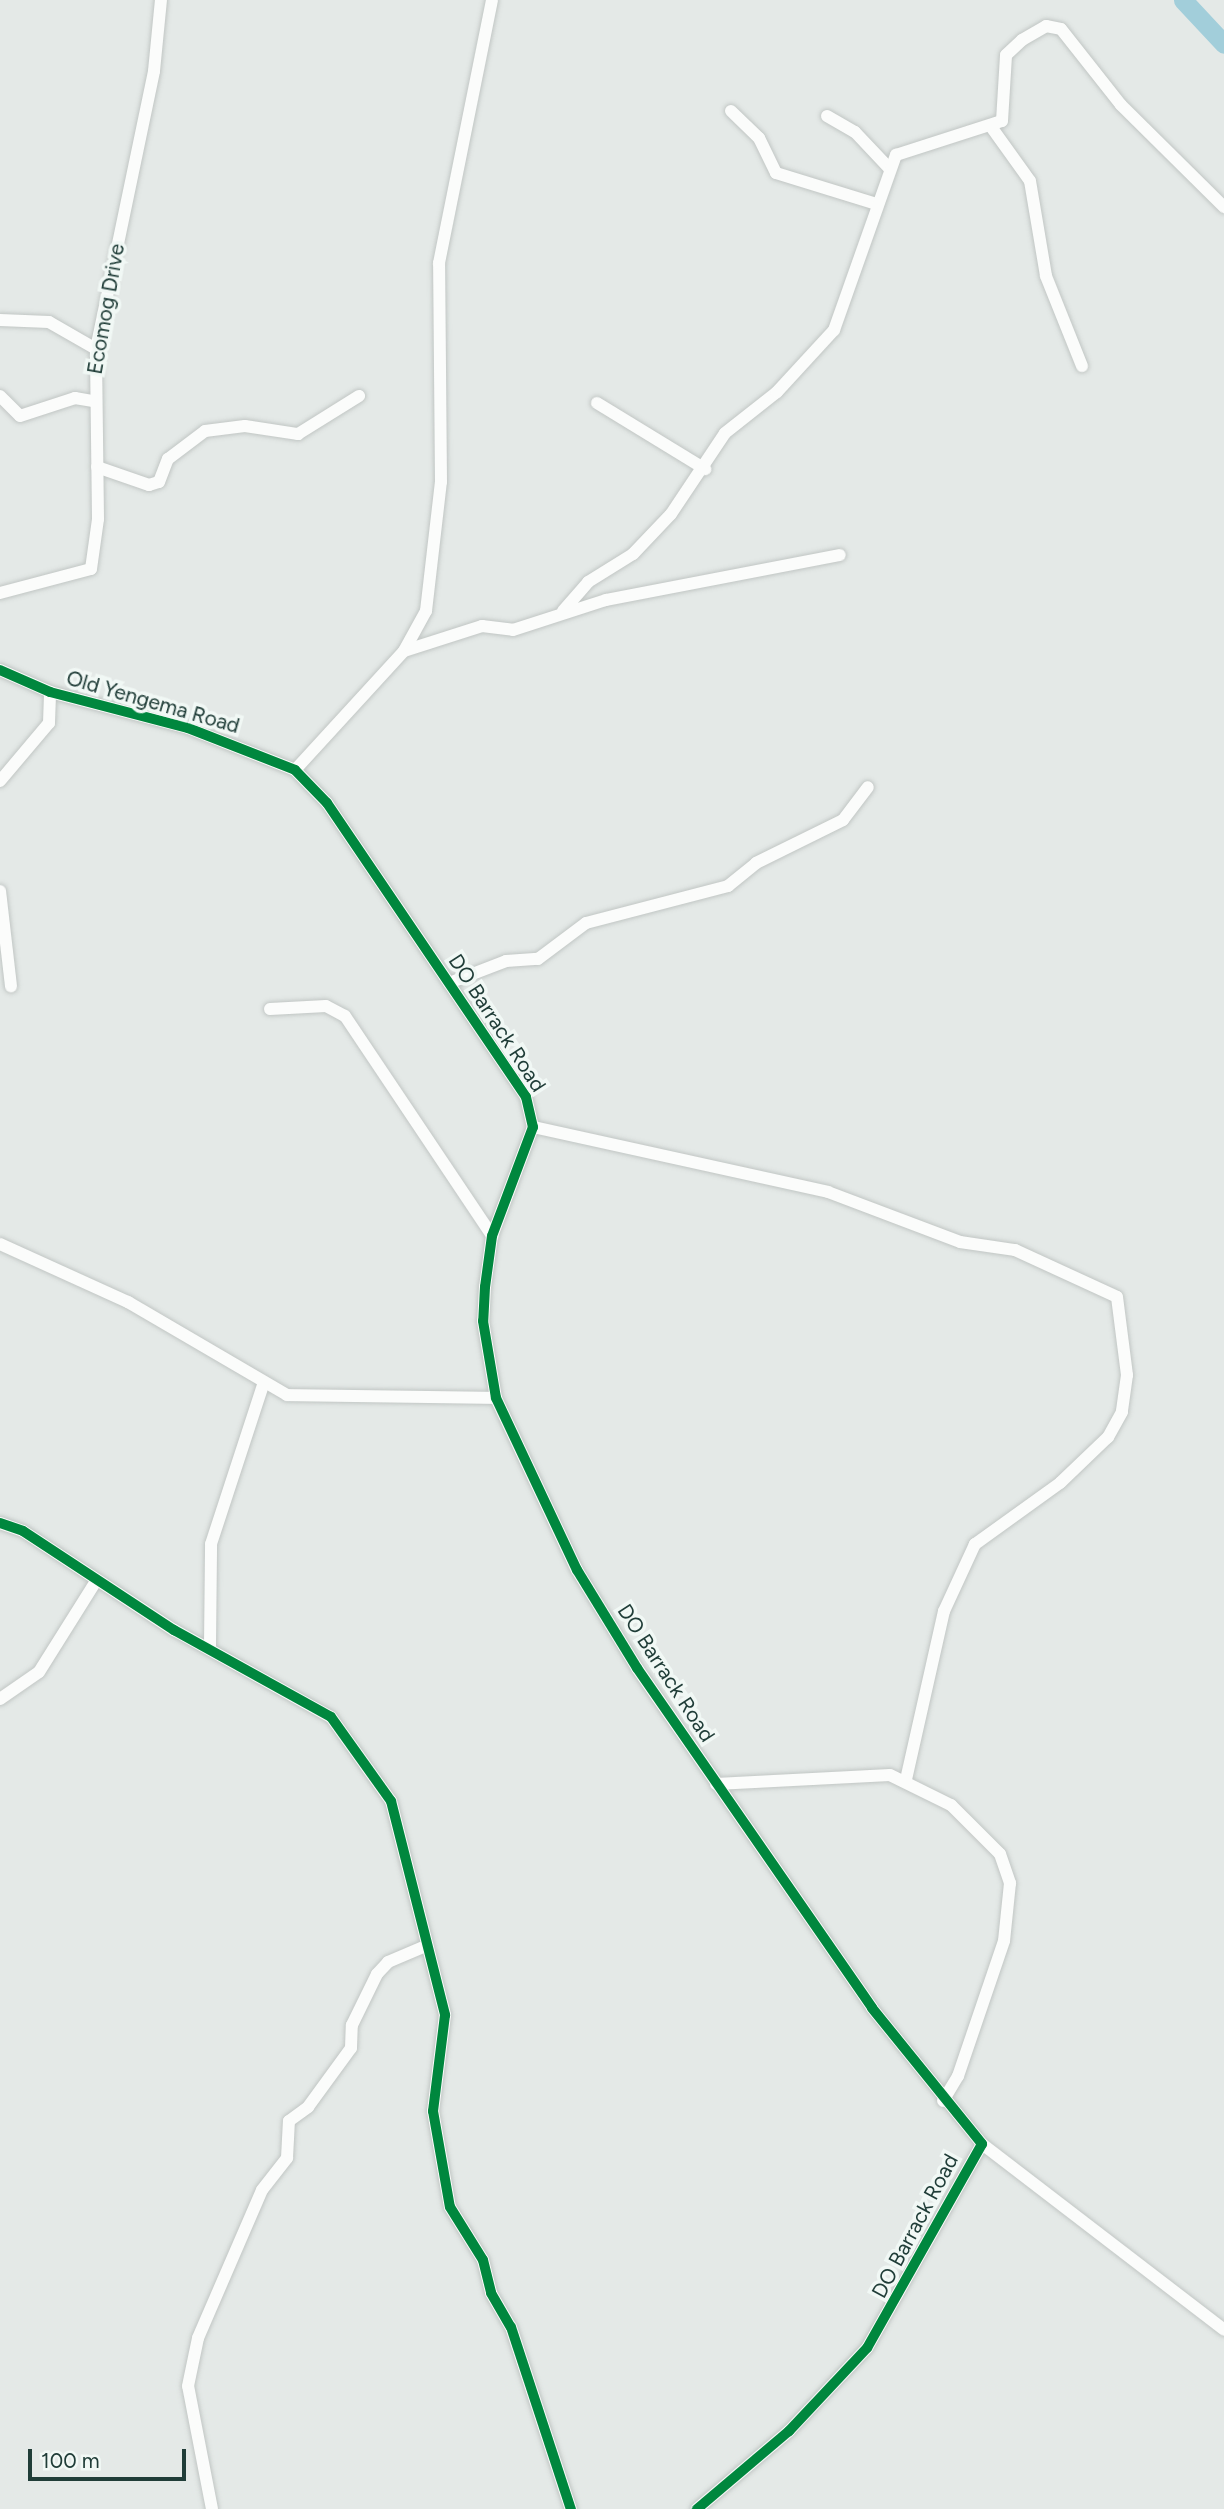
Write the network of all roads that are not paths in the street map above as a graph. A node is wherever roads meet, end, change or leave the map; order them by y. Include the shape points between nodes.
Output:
1 (161, 0) edge
2 (492, 0) edge
3 (731, 111) dead end
4 (827, 116) dead end
5 (992, 128) junction
6 (890, 169) junction
7 (877, 204) junction
8 (1224, 207) edge
9 (0, 320) edge
10 (96, 349) junction
11 (1082, 366) dead end
12 (0, 396) edge
13 (359, 396) dead end
14 (92, 401) junction
15 (597, 403) dead end
16 (97, 467) junction
17 (705, 469) junction
18 (840, 555) dead end
19 (0, 593) edge
20 (563, 611) junction
21 (404, 651) junction
22 (0, 670) edge
23 (50, 692) junction
24 (295, 770) junction
25 (0, 781) edge
26 (868, 787) dead end
27 (0, 891) edge
28 (449, 983) junction
29 (11, 986) dead end
30 (270, 1010) dead end
31 (533, 1127) junction
32 (492, 1236) junction
33 (0, 1244) edge
34 (263, 1385) junction
35 (496, 1398) junction
36 (0, 1523) edge
37 (96, 1581) junction
38 (210, 1646) junction
39 (0, 1699) edge
40 (906, 1780) junction
41 (716, 1784) junction
42 (424, 1947) junction
43 (943, 2101) junction
44 (982, 2144) junction
45 (1224, 2330) edge
46 (212, 2509) edge
47 (570, 2509) edge
48 (697, 2509) edge

1 - 10 street, Ecomog Drive via 154,71
2 - 21 street via 439,263 434,571 426,611
3 - 7 street via 759,138 776,173
4 - 6 street via 855,132
5 - 6 street via 914,144 896,155
5 - 8 street via 1005,106 1006,55 1046,26 1061,29 1121,105
5 - 11 street via 1030,181 1046,276
6 - 7 street
7 - 17 street via 834,330 777,393 725,433
9 - 10 street via 48,322
10 - 14 street, Ecomog Drive
12 - 14 street via 20,416 75,398
13 - 16 street via 298,434 245,426 205,431 168,459 159,482 149,485
14 - 16 street, Ecomog Drive
15 - 17 street
16 - 19 street, Ecomog Drive via 91,569
17 - 20 street via 633,554 588,582
18 - 20 street
20 - 21 street via 542,623 513,630 482,626
21 - 24 street
22 - 23 street, Old Yengema Road
23 - 24 street, Old Yengema Road via 188,728
23 - 25 street via 48,723
24 - 28 street, DO Barrack Road via 327,803
26 - 28 street via 843,820 756,863 728,886 586,923 538,958 506,961
27 - 29 street
28 - 31 street, DO Barrack Road via 526,1097
30 - 32 street via 326,1006 345,1016
31 - 32 street, DO Barrack Road
31 - 40 street via 828,1192 960,1242 1015,1250 1117,1297 1127,1374 1122,1412 1108,1437 1060,1483 975,1544 944,1611
32 - 35 street, DO Barrack Road via 483,1321
33 - 34 street via 128,1303
34 - 35 street via 318,1398
34 - 38 street via 211,1544
35 - 41 street, DO Barrack Road via 577,1570
36 - 37 street via 23,1531
37 - 38 street
37 - 39 street via 39,1672
38 - 42 street via 331,1717 360,1754 391,1801
40 - 41 street via 858,1774
40 - 43 street via 982,1829 1000,1854 1010,1883 1004,1941 958,2076
41 - 43 street, DO Barrack Road
42 - 46 street via 388,1962 377,1974 352,2025 351,2049 307,2108 289,2121 287,2158 262,2190 198,2338 188,2386
42 - 47 street via 436,1966 444,2015 433,2111 450,2207 483,2260 491,2293 510,2327
43 - 44 street, DO Barrack Road
44 - 45 street
44 - 48 street, DO Barrack Road via 867,2348 789,2431

